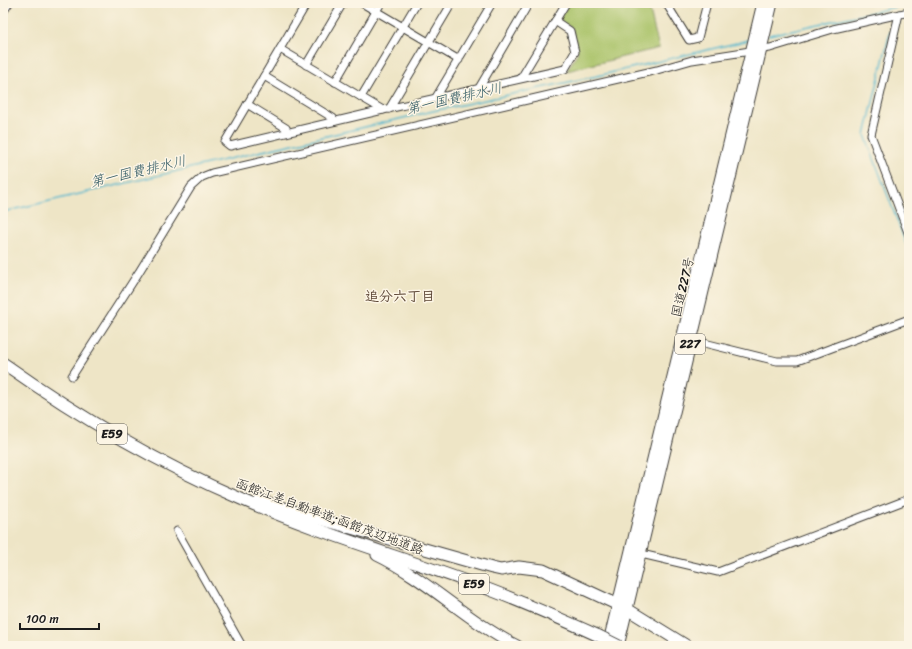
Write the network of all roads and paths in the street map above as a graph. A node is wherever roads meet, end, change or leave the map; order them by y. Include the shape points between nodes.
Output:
1 (9, 3) edge
2 (307, 3) edge
3 (343, 3) edge
4 (362, 3) edge
5 (382, 3) edge
6 (417, 3) edge
7 (452, 3) edge
8 (492, 3) edge
9 (529, 3) edge
10 (566, 3) edge
11 (666, 3) edge
12 (707, 3) edge
13 (763, 3) edge
14 (772, 3) edge
15 (3, 12) edge
16 (376, 12) junction
17 (909, 12) edge
18 (899, 14) junction
19 (555, 21) junction
20 (403, 26) junction
21 (761, 31) junction
22 (429, 42) junction
23 (757, 46) junction
24 (280, 49) junction
25 (458, 60) junction
26 (306, 64) junction
27 (264, 76) junction
28 (521, 78) junction
29 (336, 82) junction
30 (479, 88) junction
31 (361, 97) junction
32 (435, 99) junction
33 (247, 104) junction
34 (386, 110) junction
35 (335, 121) junction
36 (288, 132) junction
37 (909, 234) edge
38 (909, 319) edge
39 (688, 339) junction
40 (3, 363) edge
41 (72, 376) dead end
42 (245, 498) junction
43 (909, 499) edge
44 (177, 531) dead end
45 (347, 539) junction
46 (636, 553) junction
47 (623, 608) junction
48 (242, 646) edge
49 (516, 646) edge
50 (608, 646) edge
51 (618, 646) edge
52 (688, 646) edge

1 - 15 street
2 - 24 street
3 - 26 street
4 - 16 street
5 - 16 street
6 - 20 street
7 - 22 street
8 - 25 street
9 - 30 street
10 - 19 street
11 - 12 street via 690,40 698,38
13 - 21 highway, 国道227号 / 227
14 - 21 highway, 国道227号 / 227
16 - 20 street
16 - 29 street
17 - 18 street
18 - 23 street
18 - 37 street via 871,135
19 - 28 street
19 - 28 street via 570,31 575,52 565,69
20 - 22 street
20 - 31 street
21 - 23 highway, 国道227号 / 227
22 - 25 street
22 - 34 street
23 - 39 highway, 国道227号 / 227
23 - 41 street via 222,170 202,177 190,186 139,272
24 - 26 street
24 - 27 street
25 - 32 street
26 - 29 street
27 - 33 street
27 - 35 street
28 - 30 street
29 - 31 street
30 - 32 street
31 - 34 street
32 - 34 street
33 - 36 street via 286,128
33 - 36 street via 225,142 230,146
34 - 35 street
35 - 36 street
38 - 39 street via 797,361 788,362
39 - 46 highway, 国道227号 / 227
40 - 42 highway, 函館江差自動車道;函館茂辺地道路 / E59 via 58,402 133,446 167,464
42 - 45 highway, 函館江差自動車道;函館茂辺地道路 / E59
42 - 47 highway via 492,568 501,570 519,567 543,570
43 - 46 street via 718,572
44 - 48 street
45 - 49 highway via 404,571 478,624
45 - 51 highway, 函館江差自動車道;函館茂辺地道路 / E59, bridge via 477,585
46 - 47 highway, 国道227号 / 227
47 - 50 highway, 国道227号 / 227
47 - 51 highway, 国道227号 / 227
47 - 52 highway

